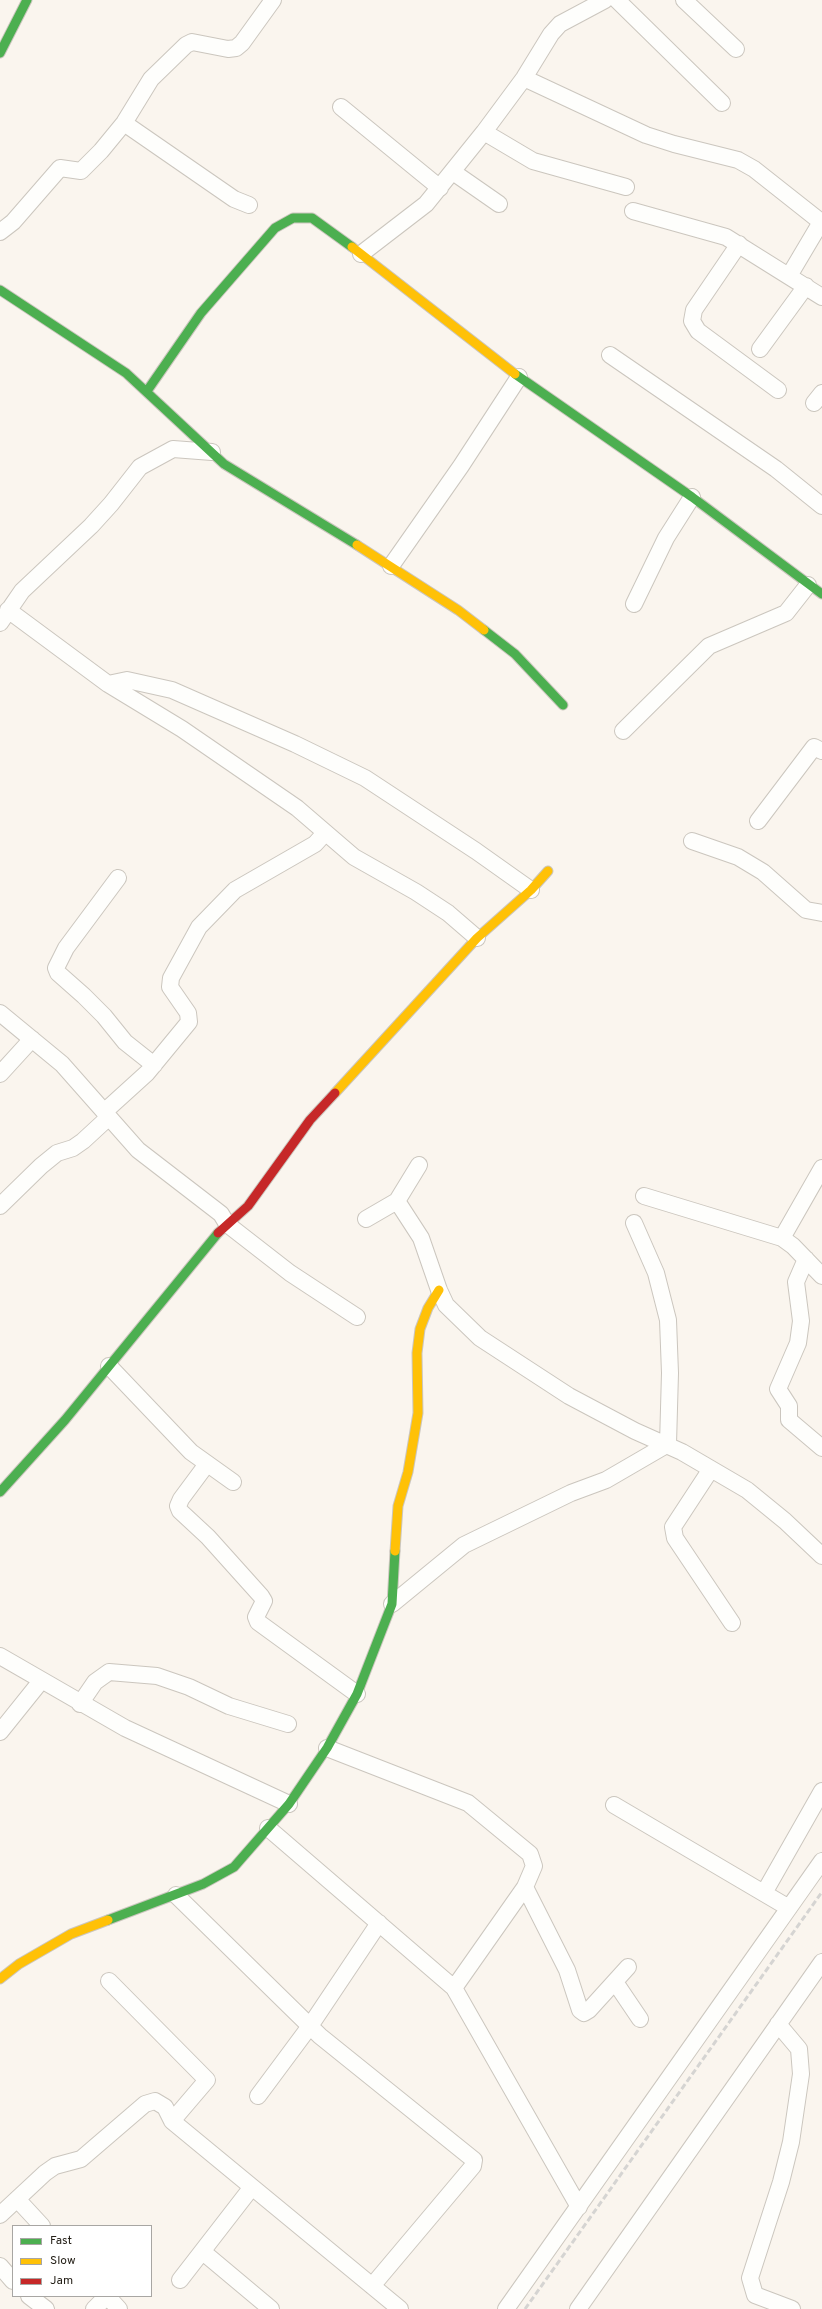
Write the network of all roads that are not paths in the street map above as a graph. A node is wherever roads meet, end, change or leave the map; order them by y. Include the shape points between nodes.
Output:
1 (27, 0) edge
2 (273, 0) edge
3 (606, 0) edge
4 (617, 0) edge
5 (684, 0) edge
6 (736, 49) dead end
7 (0, 53) edge
8 (524, 78) junction
9 (722, 103) dead end
10 (341, 107) dead end
11 (124, 123) junction
12 (484, 132) junction
13 (453, 172) junction
14 (626, 187) dead end
15 (440, 188) junction
16 (499, 204) dead end
17 (249, 205) dead end
18 (633, 211) dead end
19 (0, 232) edge
20 (739, 244) junction
21 (361, 254) junction
22 (790, 276) junction
23 (806, 286) junction
24 (0, 290) edge
25 (822, 297) edge
26 (760, 349) dead end
27 (610, 354) dead end
28 (519, 377) junction
29 (778, 390) dead end
30 (147, 391) junction
31 (212, 452) junction
32 (692, 497) junction
33 (822, 506) edge
34 (391, 566) junction
35 (808, 585) junction
36 (822, 594) edge
37 (634, 604) dead end
38 (4, 616) edge
39 (108, 684) junction
40 (563, 705) dead end
41 (623, 731) dead end
42 (822, 751) edge
43 (758, 821) dead end
44 (326, 832) junction
45 (692, 841) dead end
46 (548, 871) dead end
47 (118, 878) dead end
48 (531, 890) junction
49 (822, 913) edge
50 (477, 938) junction
51 (0, 1013) edge
52 (32, 1039) junction
53 (154, 1065) junction
54 (0, 1074) edge
55 (107, 1114) junction
56 (419, 1165) dead end
57 (822, 1168) edge
58 (644, 1196) dead end
59 (398, 1201) junction
60 (0, 1206) edge
61 (366, 1219) dead end
62 (634, 1223) dead end
63 (227, 1224) junction
64 (782, 1238) junction
65 (806, 1259) junction
66 (822, 1276) edge
67 (439, 1290) junction
68 (357, 1317) dead end
69 (109, 1366) junction
70 (668, 1444) junction
71 (822, 1448) edge
72 (207, 1464) junction
73 (712, 1469) junction
74 (233, 1482) dead end
75 (0, 1492) edge
76 (822, 1556) edge
77 (392, 1604) junction
78 (732, 1623) dead end
79 (0, 1656) edge
80 (41, 1682) junction
81 (357, 1694) junction
82 (80, 1704) junction
83 (288, 1724) dead end
84 (0, 1732) edge
85 (327, 1748) junction
86 (822, 1791) edge
87 (289, 1804) junction
88 (614, 1805) dead end
89 (268, 1828) junction
90 (822, 1861) edge
91 (526, 1887) junction
92 (764, 1893) junction
93 (176, 1895) junction
94 (789, 1908) junction
95 (379, 1923) junction
96 (822, 1962) edge
97 (628, 1967) dead end
98 (3, 1971) edge
99 (109, 1981) dead end
100 (615, 1982) junction
101 (454, 1988) junction
102 (640, 2019) dead end
103 (778, 2024) junction
104 (310, 2026) junction
105 (258, 2096) dead end
106 (172, 2121) junction
107 (252, 2187) junction
108 (17, 2199) junction
109 (579, 2207) junction
110 (0, 2215) edge
111 (41, 2225) edge
112 (203, 2252) junction
113 (0, 2266) edge
114 (12, 2280) edge
115 (180, 2280) dead end
116 (372, 2286) junction
117 (30, 2297) edge
118 (106, 2297) edge
119 (108, 2297) edge
120 (46, 2309) edge
121 (94, 2309) edge
122 (119, 2309) edge
123 (271, 2309) edge
124 (400, 2309) edge
125 (506, 2309) edge
126 (578, 2309) edge
127 (792, 2309) edge

1 - 7 street
2 - 11 street via 236,48 228,49 192,42 186,45 151,79
3 - 8 street via 560,24
4 - 9 street
5 - 6 street
8 - 12 street
8 - 22 street via 646,135 738,160 754,169 820,222
10 - 15 street
11 - 17 street via 234,199
11 - 19 street via 81,171 60,168 13,222
12 - 13 street
12 - 14 street via 532,161
13 - 15 street
13 - 16 street
15 - 21 street via 426,204
18 - 20 street via 726,237
20 - 22 street
20 - 29 street via 694,310 692,321 698,331
21 - 28 street
21 - 30 street via 312,218 293,218 274,228 200,313
22 - 23 street
23 - 25 street
23 - 26 street
24 - 30 street via 126,373
27 - 33 street via 776,469
28 - 32 street
28 - 34 street
30 - 31 street
31 - 34 street via 231,468
31 - 38 street via 173,449 140,467 111,504 22,591
32 - 35 street
32 - 37 street via 666,538
34 - 40 street via 458,610 515,654
35 - 36 street
35 - 41 street via 786,613 710,646
38 - 39 street
39 - 44 street via 182,729 298,808
39 - 48 street via 127,680 172,690 302,747 365,778
42 - 43 street via 814,747
44 - 50 street via 354,858 416,892
44 - 53 street via 315,844 235,890 199,927 171,978 170,987 188,1013 189,1022
45 - 49 street via 738,857 763,872 806,910
46 - 48 street
47 - 53 street via 66,948 56,968 58,973 104,1016 125,1042
48 - 50 street
50 - 63 street via 310,1120 248,1206
51 - 52 street
52 - 54 street
52 - 55 street via 62,1064
53 - 55 street
55 - 60 street via 83,1141 73,1148 57,1153
55 - 63 street via 138,1150 221,1214
56 - 59 street
57 - 64 street
58 - 64 street
59 - 61 street
59 - 67 street via 422,1238
62 - 70 street via 656,1273 668,1320
63 - 68 street via 290,1273
63 - 69 street
64 - 65 street
65 - 66 street
65 - 71 street via 796,1282 801,1321 798,1343 778,1389 789,1406 789,1420
67 - 70 street via 446,1305 480,1338 569,1396 635,1431
67 - 77 street via 428,1308 420,1329 417,1353 418,1413 408,1472 398,1506
69 - 72 street via 192,1452
69 - 75 street via 65,1420
70 - 73 street
70 - 77 street via 606,1480 571,1493 464,1545
72 - 74 street
72 - 81 street via 181,1499 178,1506 180,1511 208,1537 261,1596 264,1601 256,1617 258,1622
73 - 76 street via 747,1490 780,1516
73 - 78 street via 673,1527 675,1538
77 - 81 street
79 - 80 street
80 - 82 street
80 - 84 street
81 - 85 street
82 - 83 street via 95,1682 109,1672 157,1676 189,1687 229,1706
82 - 87 street via 173,1752
85 - 87 street
85 - 91 street via 468,1803 530,1854 534,1866
86 - 92 street
87 - 89 street
88 - 92 street
89 - 93 street via 234,1867
89 - 95 street
90 - 94 street
91 - 100 street via 566,1970 580,2010 589,2010
91 - 101 street
92 - 94 street
93 - 98 street via 71,1934
93 - 104 street
94 - 109 street
95 - 101 street
95 - 104 street
96 - 103 street
97 - 100 street
99 - 106 street via 207,2080
100 - 102 street
101 - 109 street
103 - 126 street
103 - 127 street via 799,2049 801,2074 791,2142 750,2278 750,2286 755,2295
104 - 105 street
104 - 116 street via 474,2160 473,2166
106 - 107 street
106 - 108 street via 165,2107 155,2101 145,2104 81,2159 55,2166
107 - 112 street
107 - 116 street
108 - 110 street
108 - 111 street
109 - 125 street
112 - 115 street
112 - 123 street
113 - 114 street
116 - 124 street
117 - 120 street
118 - 121 street
119 - 122 street

